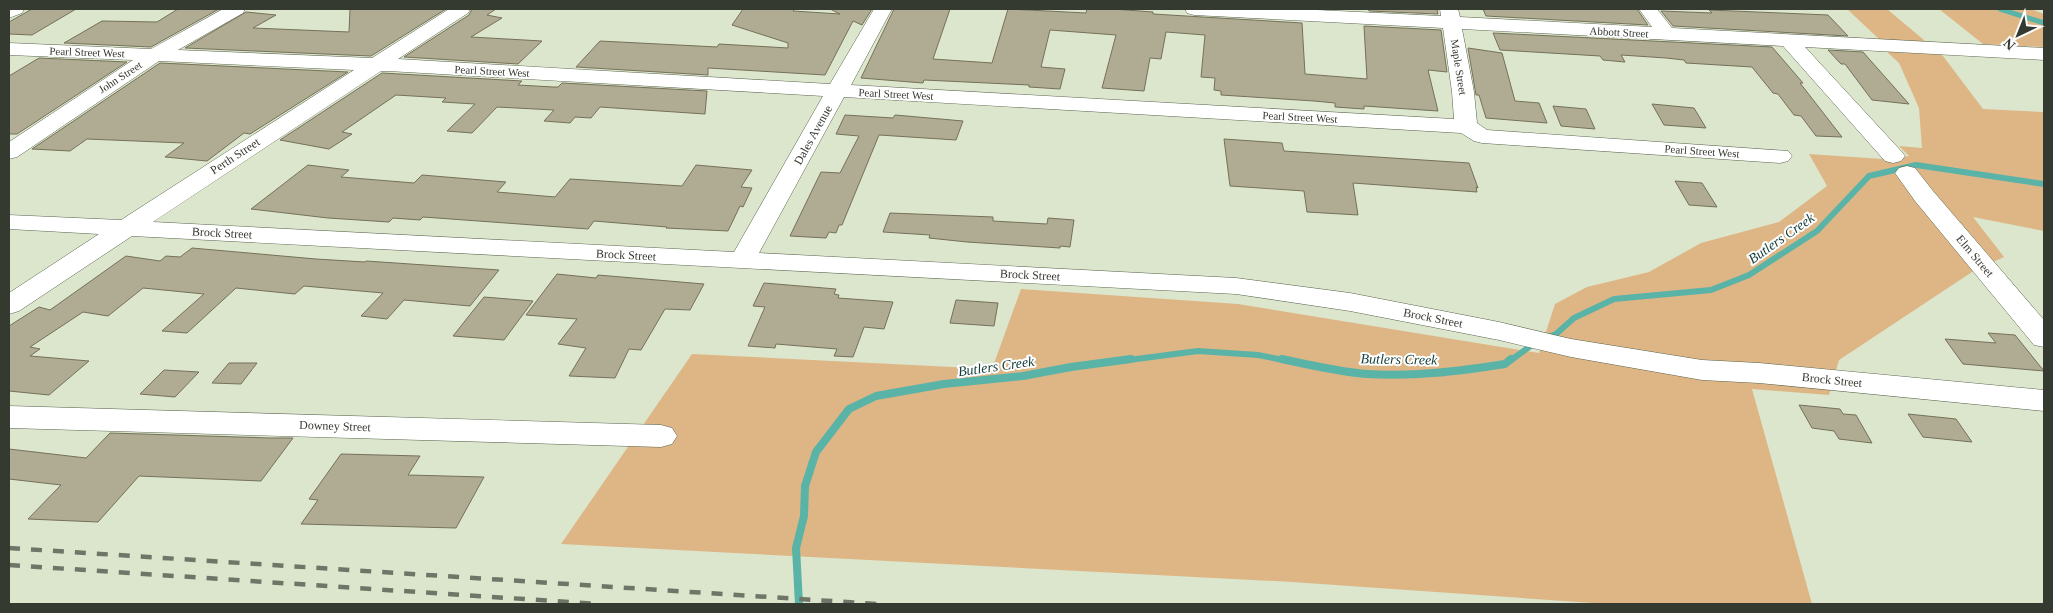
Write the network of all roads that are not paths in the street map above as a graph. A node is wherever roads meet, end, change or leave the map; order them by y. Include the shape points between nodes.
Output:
1 (15, 9) edge
2 (236, 9) edge
3 (461, 9) edge
4 (883, 9) edge
5 (1194, 9) edge
6 (1648, 9) edge
7 (9, 12) edge
8 (1450, 16) edge
9 (1666, 34) junction
10 (1789, 41) junction
11 (9, 49) edge
12 (2044, 54) edge
13 (154, 55) junction
14 (376, 65) junction
15 (836, 91) junction
16 (1466, 126) junction
17 (9, 152) edge
18 (1780, 156) dead end
19 (9, 222) edge
20 (124, 228) junction
21 (742, 260) junction
22 (9, 305) edge
23 (2044, 338) edge
24 (2044, 401) edge
25 (9, 417) edge
26 (661, 436) dead end

1 - 7 street
2 - 13 street, John Street
3 - 14 street, Perth Street
4 - 15 street, Dales Avenue
5 - 8 street, Abbott Street
6 - 9 street
8 - 9 street, Abbott Street
8 - 16 street, Maple Street
9 - 10 street, Abbott Street
10 - 12 street, Abbott Street
10 - 23 street, Elm Street via 1900,164
11 - 13 street, Pearl Street West
13 - 14 street, Pearl Street West
13 - 17 street, John Street
14 - 15 street, Pearl Street West
14 - 20 street, Perth Street
15 - 16 street, Pearl Street West
15 - 21 street, Dales Avenue
16 - 18 street, Pearl Street West via 1482,136
19 - 20 street, Brock Street
20 - 21 street, Brock Street
20 - 22 street, Perth Street
21 - 24 street, Brock Street via 1236,286 1350,302 1570,348 1702,370
25 - 26 street, Downey Street

